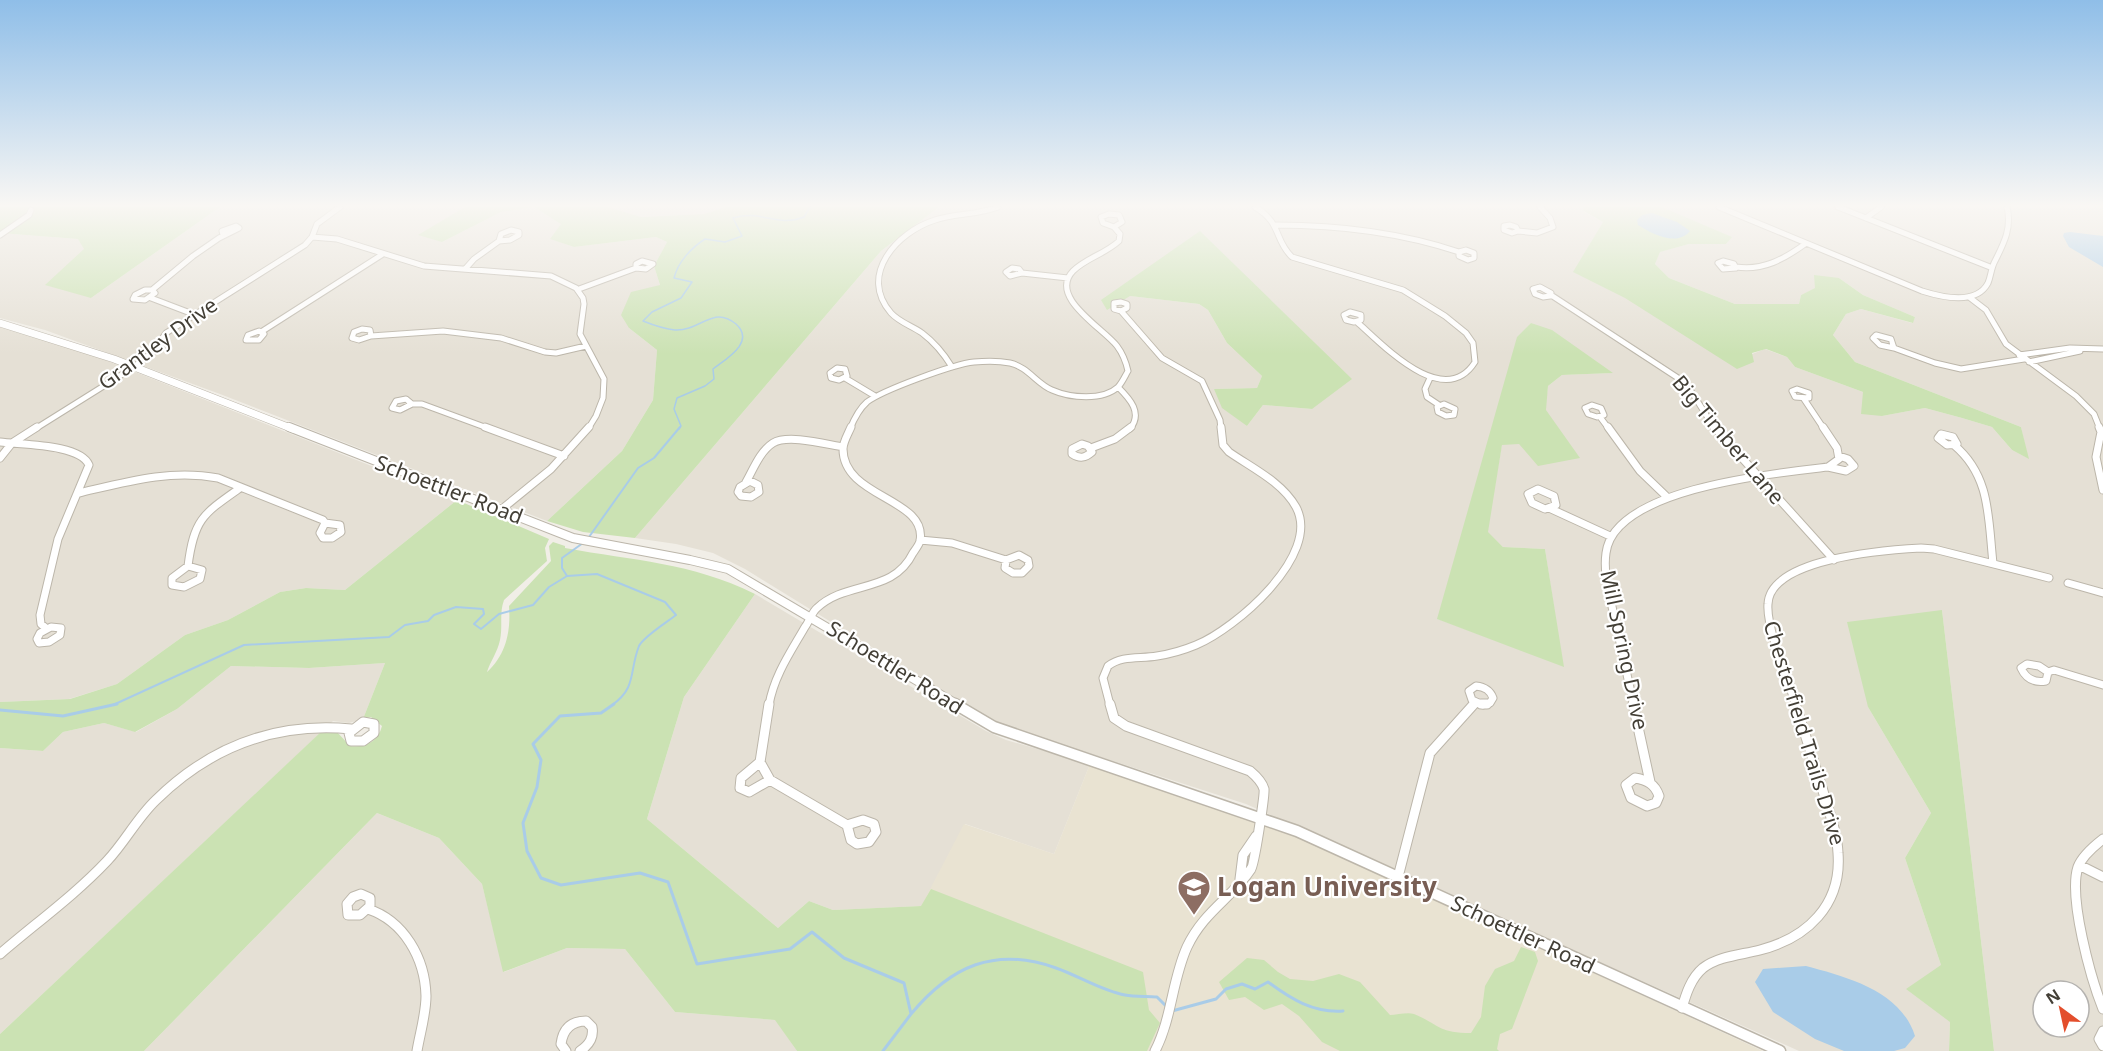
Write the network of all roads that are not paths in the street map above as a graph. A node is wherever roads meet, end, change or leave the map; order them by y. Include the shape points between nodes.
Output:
1 (194, 256) edge
2 (289, 256) edge
3 (380, 256) edge
4 (390, 256) edge
5 (479, 256) edge
6 (887, 256) edge
7 (1097, 256) edge
8 (1291, 256) edge
9 (1788, 256) edge
10 (1835, 256) edge
11 (1962, 256) edge
12 (1996, 256) edge
13 (1736, 267) dead end
14 (1990, 267) junction
15 (466, 268) junction
16 (636, 268) dead end
17 (1022, 273) dead end
18 (1068, 278) junction
19 (579, 289) junction
20 (152, 290) junction
21 (1551, 295) dead end
22 (1969, 297) junction
23 (151, 298) junction
24 (1121, 311) dead end
25 (193, 314) junction
26 (1357, 322) dead end
27 (0, 323) edge
28 (261, 332) dead end
29 (371, 336) dead end
30 (586, 346) junction
31 (1894, 348) dead end
32 (2103, 349) edge
33 (2024, 359) junction
34 (134, 367) junction
35 (952, 367) junction
36 (845, 378) dead end
37 (1430, 378) junction
38 (1118, 387) junction
39 (875, 396) junction
40 (1804, 399) dead end
41 (412, 404) dead end
42 (1439, 405) dead end
43 (1600, 417) dead end
44 (0, 442) edge
45 (12, 443) junction
46 (2101, 444) edge
47 (1954, 445) dead end
48 (843, 447) junction
49 (1090, 448) dead end
50 (564, 456) junction
51 (1839, 456) junction
52 (0, 458) edge
53 (1828, 467) junction
54 (1757, 477) junction
55 (746, 482) dead end
56 (240, 488) junction
57 (2103, 490) edge
58 (79, 493) junction
59 (1667, 497) junction
60 (1550, 508) dead end
61 (502, 509) junction
62 (325, 523) dead end
63 (1610, 536) junction
64 (920, 540) junction
65 (1006, 560) dead end
66 (1834, 560) junction
67 (1993, 563) junction
68 (188, 566) dead end
69 (2049, 578) dead end
70 (2068, 583) dead end
71 (2103, 593) edge
72 (813, 617) junction
73 (47, 629) dead end
74 (2048, 672) dead end
75 (2103, 685) edge
76 (1475, 703) dead end
77 (351, 729) dead end
78 (760, 762) junction
79 (770, 780) junction
80 (1650, 782) dead end
81 (1262, 818) junction
82 (847, 825) dead end
83 (2103, 839) edge
84 (2079, 865) junction
85 (1398, 877) junction
86 (2103, 877) edge
87 (368, 909) dead end
88 (0, 954) edge
89 (1682, 1008) junction
90 (2103, 1009) edge
91 (2103, 1031) edge
92 (2103, 1046) edge
93 (417, 1051) edge
94 (566, 1051) edge
95 (580, 1051) edge
96 (1155, 1051) edge
97 (1780, 1051) edge

1 - 20 street
2 - 25 street, Grantley Drive
3 - 28 street
4 - 15 street via 424,266
5 - 15 street
6 - 35 street via 880,266 877,288 884,304 930,340
7 - 18 street
8 - 37 street via 1403,290 1459,326 1473,343 1475,362 1464,375
9 - 13 street via 1762,267
10 - 22 street via 1930,294
11 - 14 street
12 - 14 street
14 - 22 street via 1984,288
15 - 19 street via 550,276
16 - 19 street
17 - 18 street
18 - 38 street via 1067,294 1072,304 1102,329 1126,361 1128,371
19 - 30 street via 585,304 580,332
20 - 23 street via 155,293
20 - 23 street via 133,297 137,301
21 - 54 street, Big Timber Lane via 1678,378 1691,391 1718,434
22 - 33 street via 1986,310 2006,344
23 - 25 street
24 - 81 street via 1162,358 1202,381 1220,420 1223,445 1288,495 1300,511 1302,522 1289,562 1273,588 1240,622 1181,649 1115,661 1108,665 1103,678 1114,718 1124,725 1252,772 1264,789
25 - 34 street, Grantley Drive via 166,333 153,352
26 - 37 street via 1400,362
27 - 34 street, Schoettler Road
29 - 30 street via 443,331 494,336 556,353
30 - 50 street via 602,371 603,395 591,423
31 - 33 street via 1961,369
32 - 33 street
32 - 33 street via 2070,348
33 - 46 street via 2088,407 2099,425
34 - 45 street, Grantley Drive
34 - 61 street, Schoettler Road
35 - 38 street via 972,362 1010,363 1052,390 1073,396 1100,395
35 - 39 street
36 - 39 street
37 - 42 street via 1425,389 1427,397
38 - 49 street via 1136,406 1133,427 1117,440
39 - 48 street via 856,415
40 - 51 street
41 - 50 street via 422,404
43 - 59 street via 1640,471
44 - 45 street
45 - 52 street, Grantley Drive
45 - 58 street via 81,454 89,465
46 - 57 street via 2096,457
47 - 67 street via 1975,466 1982,485
48 - 55 street via 789,439 773,443
48 - 64 street via 850,472 872,491 908,511 916,521
50 - 61 street
51 - 53 street
51 - 53 street via 1853,467 1844,472
53 - 54 street
54 - 59 street
54 - 66 street, Big Timber Lane
56 - 58 street via 202,474 176,473
56 - 62 street
56 - 68 street via 202,515 195,526
58 - 73 street via 52,561 40,615 41,624
59 - 63 street via 1639,510
60 - 63 street
61 - 72 street, Schoettler Road via 560,533 611,547 729,569
63 - 80 street, Mill Spring Drive via 1605,572
64 - 65 street via 952,543
64 - 72 street via 900,573 829,599
66 - 67 street, Chesterfield Trails Drive via 1921,548
66 - 89 street, Chesterfield Trails Drive via 1790,572 1774,585 1767,606 1770,627 1836,834 1841,858 1834,892 1815,922 1792,939 1702,969 1687,988
67 - 69 street, Chesterfield Trails Drive
70 - 71 street
72 - 78 street via 776,677
72 - 81 street, Schoettler Road via 994,727
74 - 75 street via 2054,670
76 - 85 street via 1430,753
77 - 88 street via 311,725 273,732 228,749 193,770 155,801 106,862
78 - 79 street
78 - 79 street via 741,778 740,788 749,792
79 - 82 street
81 - 85 street, Schoettler Road
81 - 96 street via 1251,869 1193,935 1177,975 1164,1036
83 - 84 street
84 - 86 street
84 - 90 street via 2076,881 2085,946
85 - 89 street, Schoettler Road
87 - 93 street via 386,916 404,933 420,968 426,998
89 - 97 street, Schoettler Road
91 - 92 street via 2099,1039
94 - 95 street via 561,1044 563,1034 570,1025 581,1021 590,1023 593,1031 590,1042

